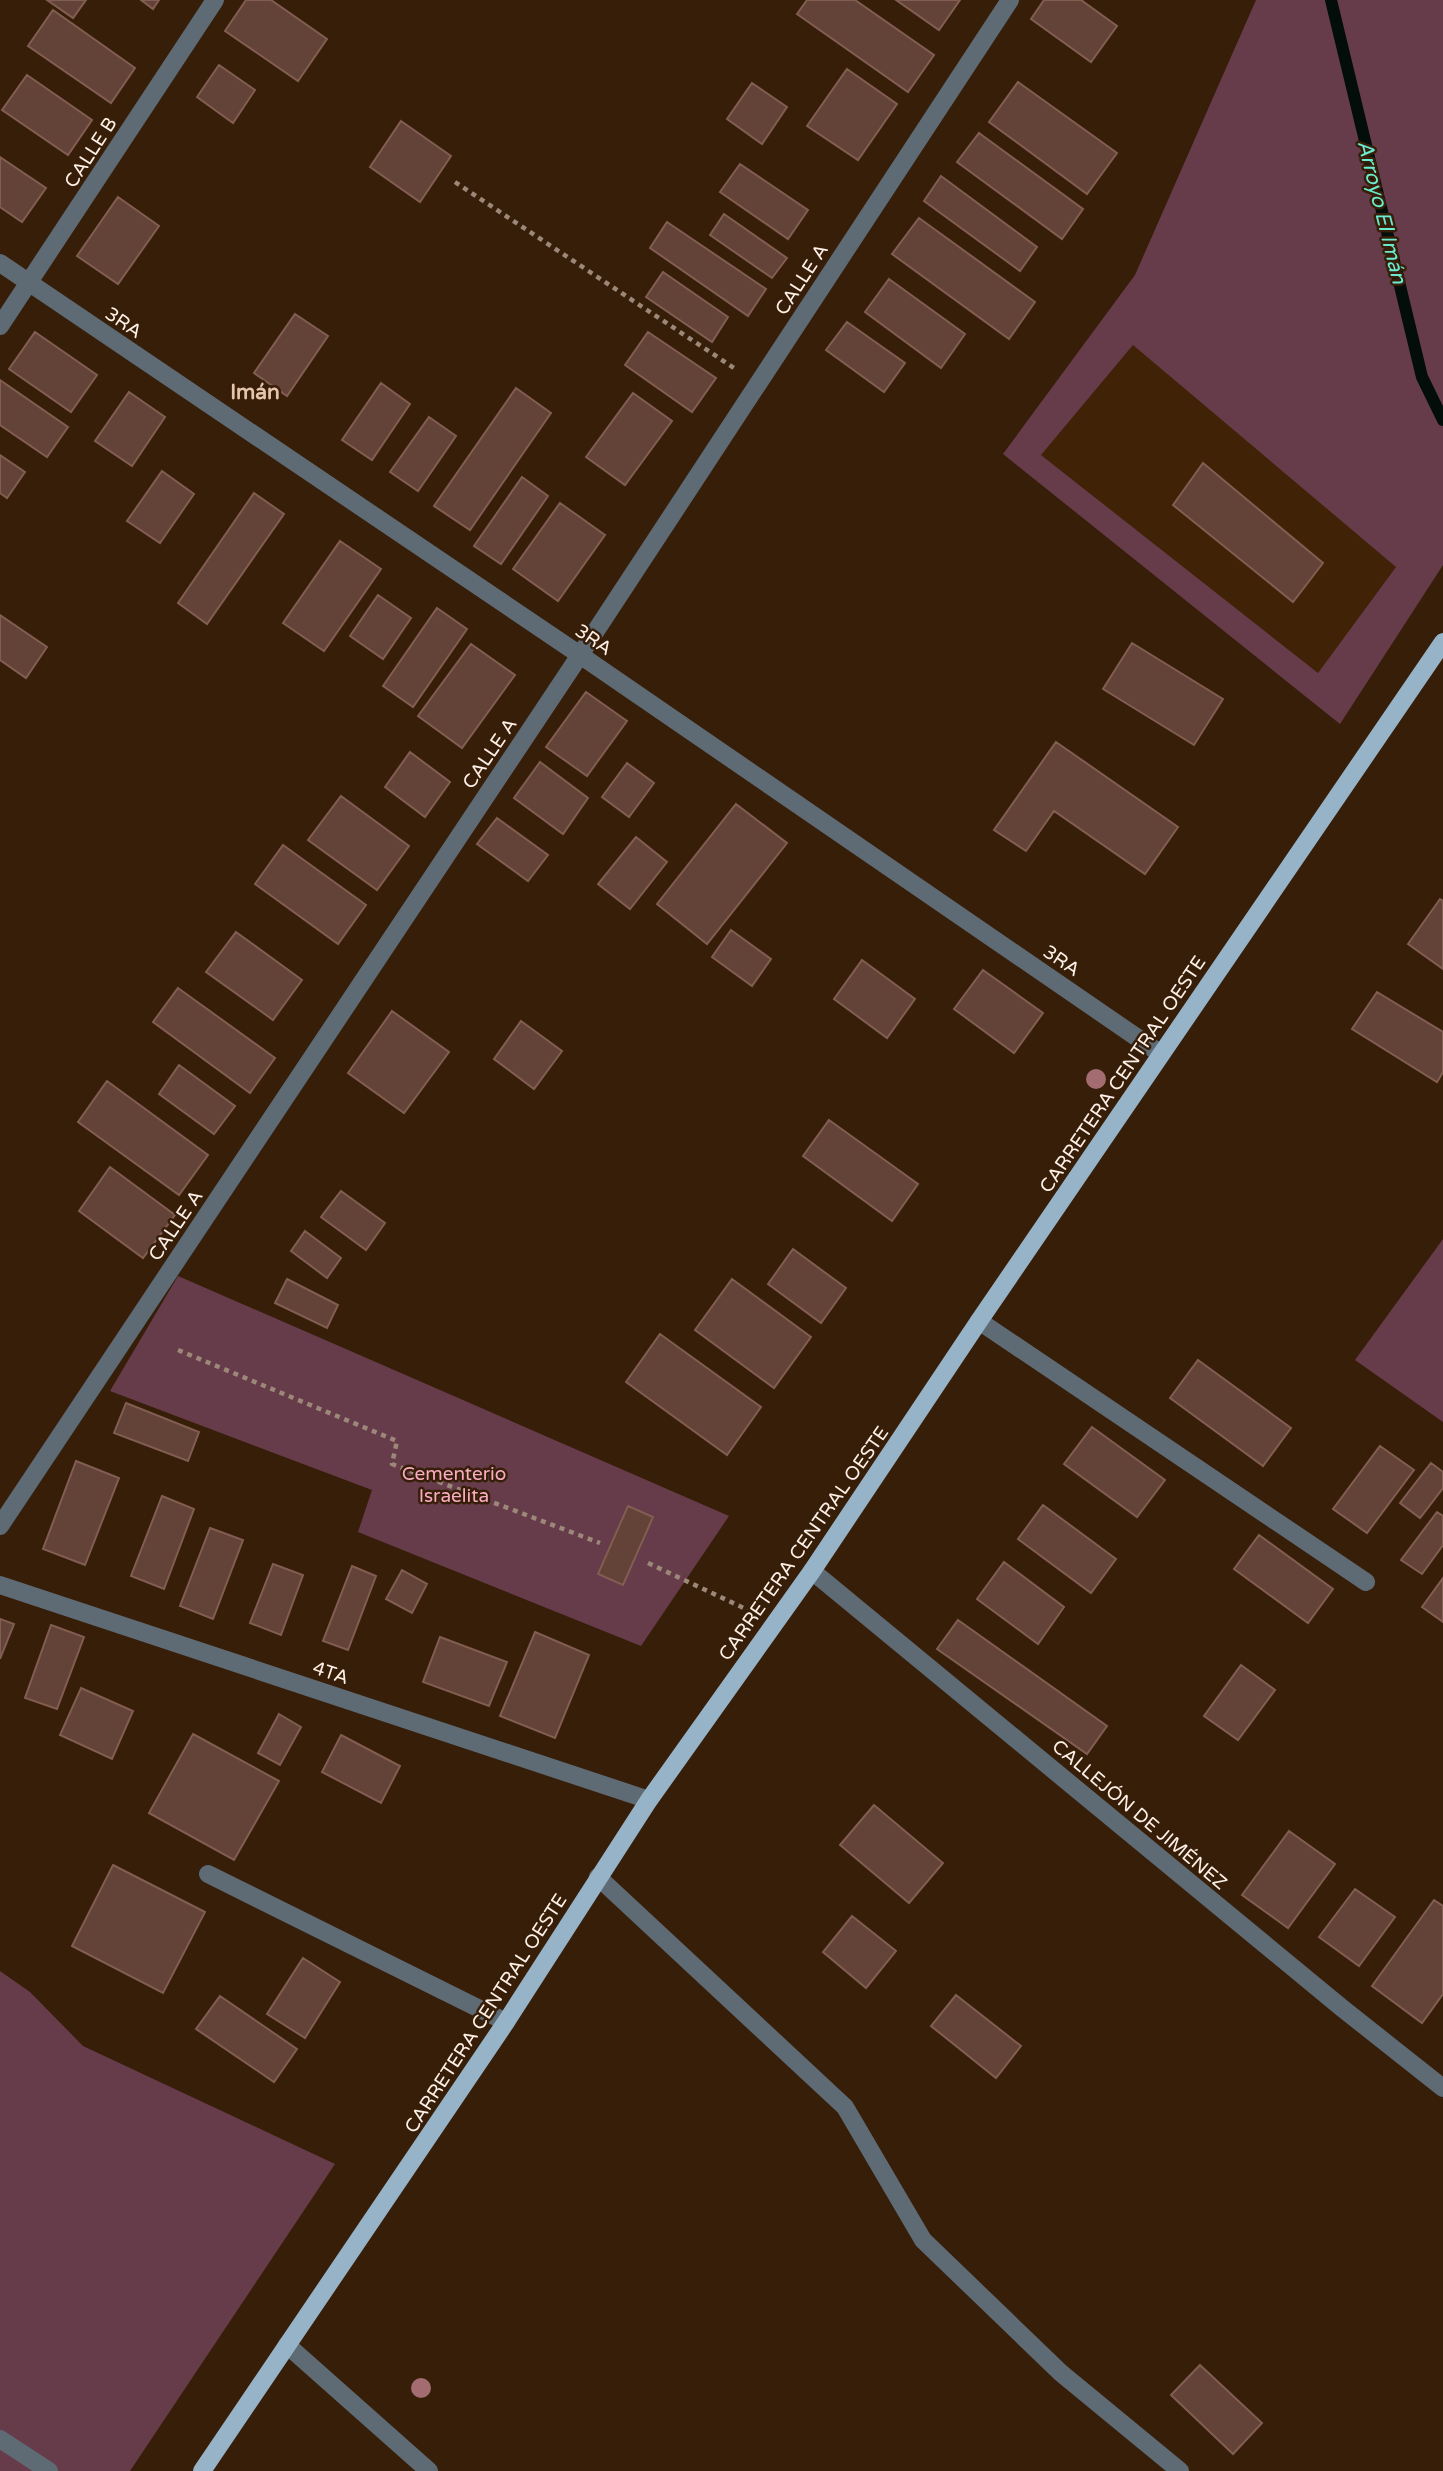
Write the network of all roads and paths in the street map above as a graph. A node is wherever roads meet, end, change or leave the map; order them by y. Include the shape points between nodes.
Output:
1 (215, 0) edge
2 (1010, 0) edge
3 (456, 182) dead end
4 (0, 263) edge
5 (29, 283) junction
6 (0, 326) edge
7 (758, 383) junction
8 (1443, 642) edge
9 (580, 655) junction
10 (1161, 1054) junction
11 (979, 1321) junction
12 (178, 1350) dead end
13 (0, 1526) edge
14 (600, 1543) dead end
15 (648, 1563) dead end
16 (812, 1571) junction
17 (1366, 1583) dead end
18 (0, 1585) edge
19 (774, 1622) junction
20 (649, 1800) junction
21 (208, 1874) dead end
22 (598, 1877) junction
23 (506, 2022) junction
24 (1443, 2088) edge
25 (287, 2345) junction
26 (0, 2439) edge
27 (49, 2471) edge
28 (202, 2471) edge
29 (429, 2471) edge
30 (1180, 2471) edge

1 - 5 street, CALLE B
2 - 7 street, CALLE A
3 - 7 path
4 - 5 street, 3RA
5 - 6 street, CALLE B
5 - 9 street, 3RA
7 - 9 street, CALLE A
8 - 10 main road, CARRETERA CENTRAL OESTE
9 - 10 street, 3RA
9 - 13 street, CALLE A
10 - 11 main road, CARRETERA CENTRAL OESTE
11 - 16 main road, CARRETERA CENTRAL OESTE
11 - 17 street
12 - 14 path via 397,1441 392,1464
15 - 19 path
16 - 19 main road, CARRETERA CENTRAL OESTE
16 - 24 street, CALLEJÓN DE JIMÉNEZ
18 - 20 street, 4TA
19 - 20 main road, CARRETERA CENTRAL OESTE
20 - 22 main road, CARRETERA CENTRAL OESTE
21 - 23 street
22 - 23 main road, CARRETERA CENTRAL OESTE
22 - 30 street via 845,2107 923,2240 1061,2373
23 - 25 main road, CARRETERA CENTRAL OESTE
25 - 28 main road, CARRETERA CENTRAL OESTE
25 - 29 street
26 - 27 street

